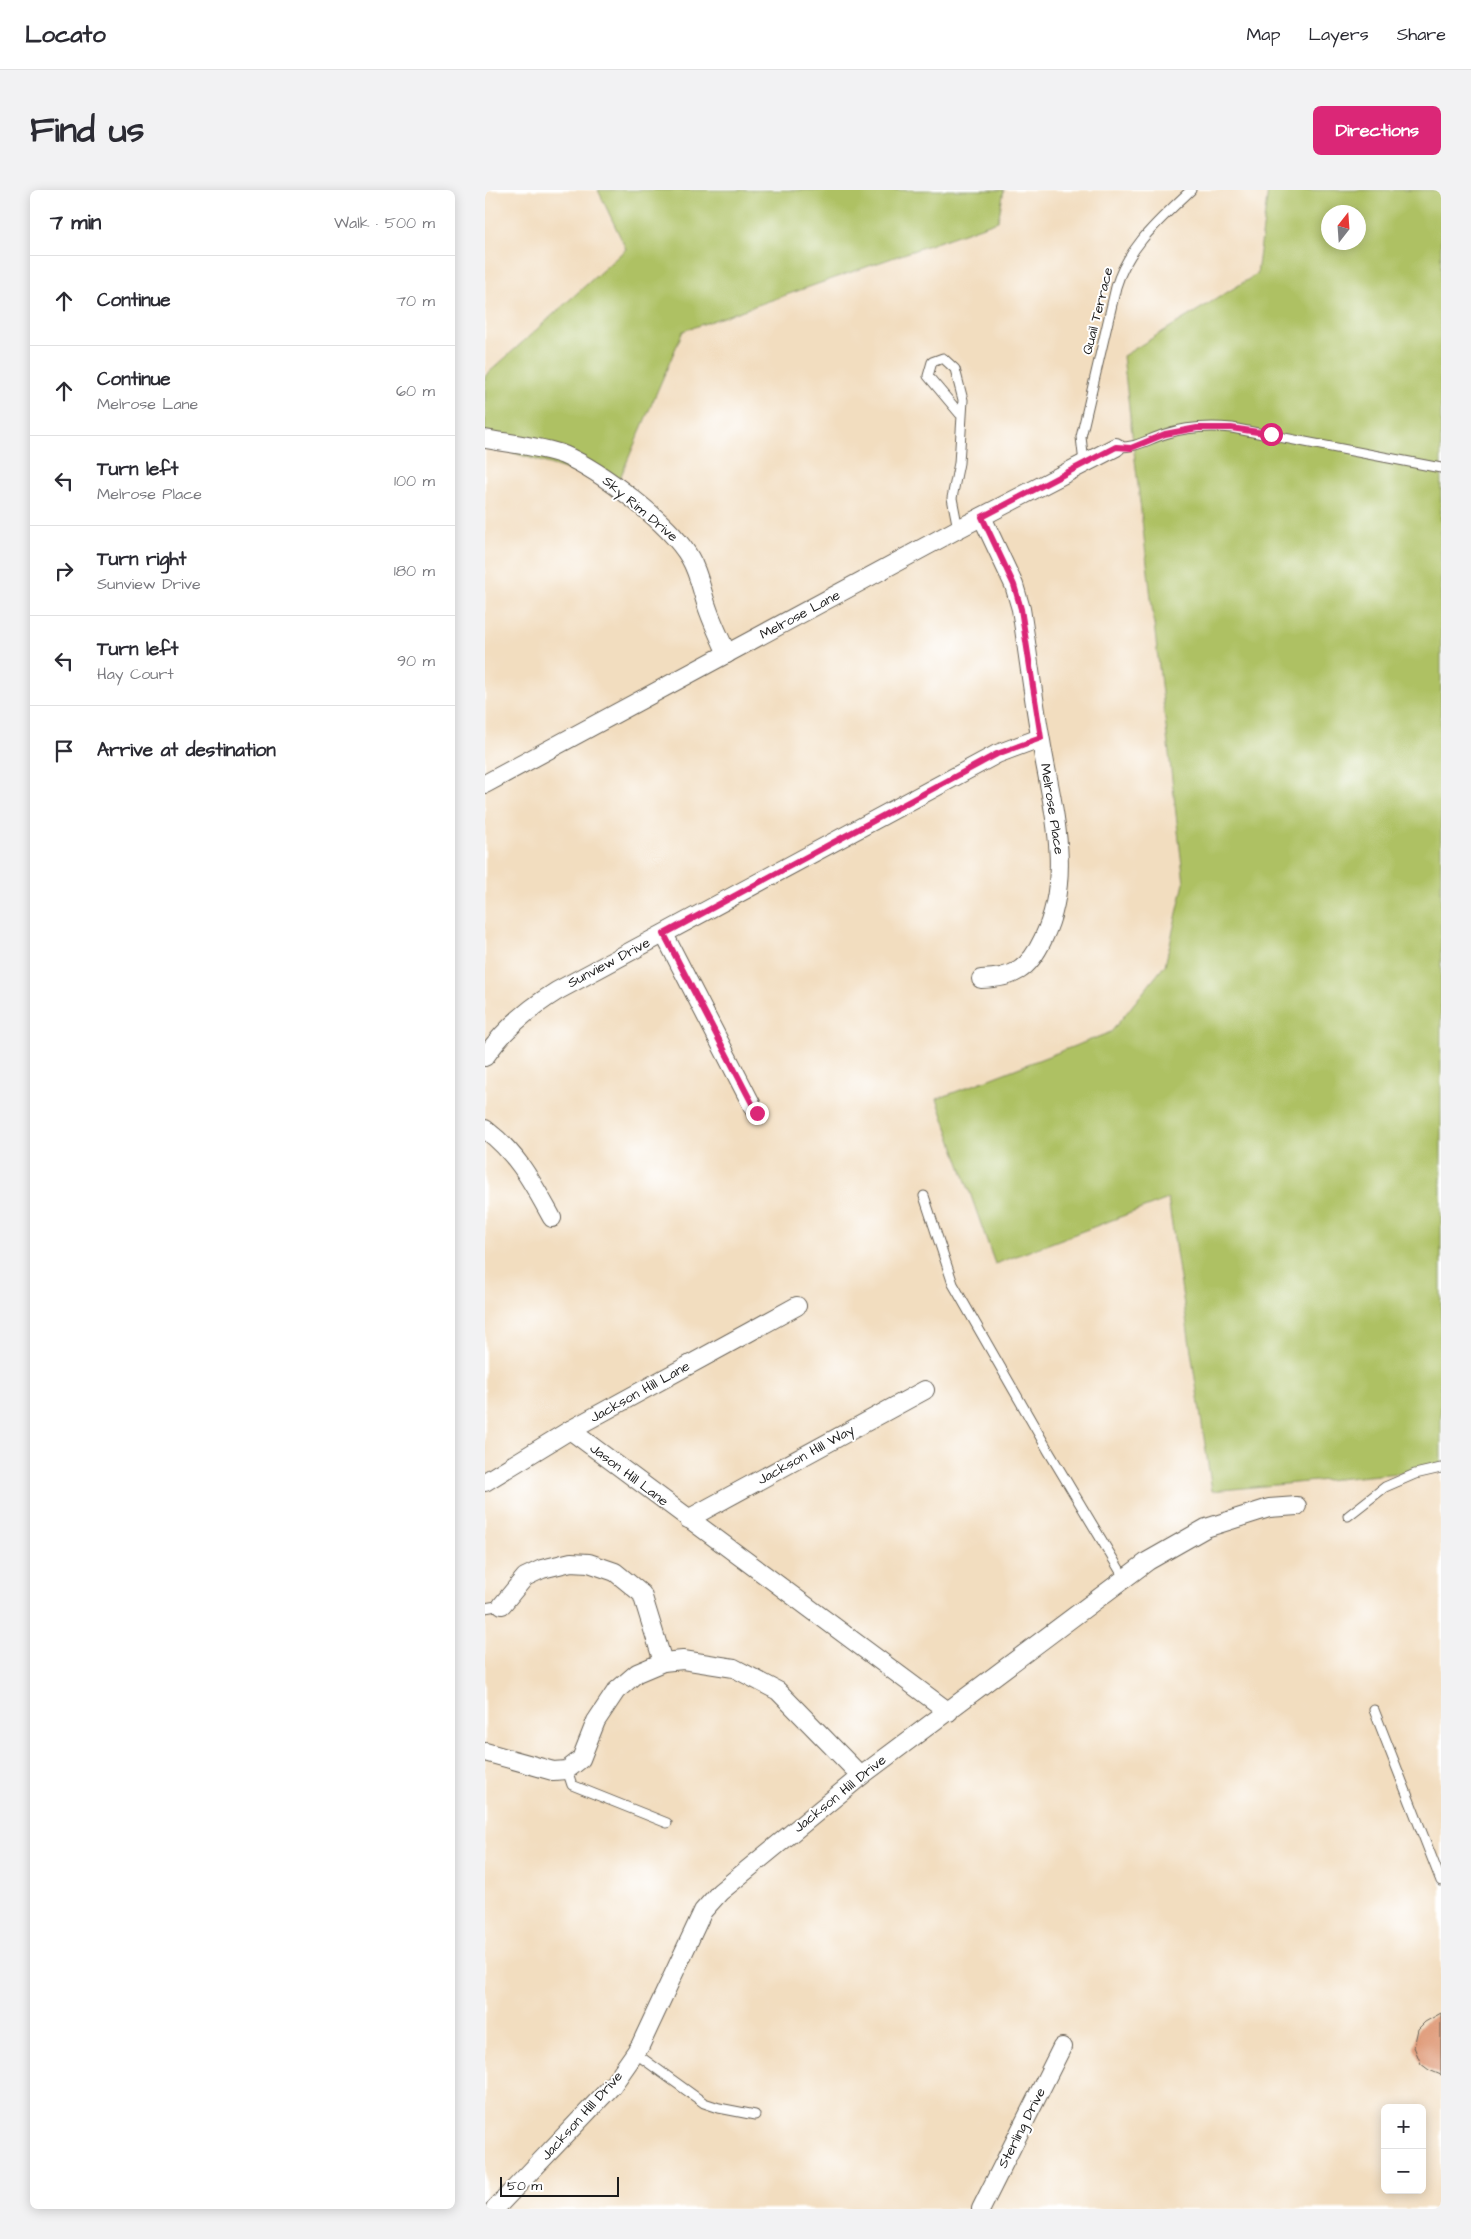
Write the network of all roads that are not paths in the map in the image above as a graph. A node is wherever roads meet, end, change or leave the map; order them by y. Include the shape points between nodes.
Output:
1 (1191, 190) edge
2 (960, 414) junction
3 (485, 438) edge
4 (1116, 447) joint
5 (1084, 463) junction
6 (1441, 468) edge
7 (982, 517) junction
8 (958, 530) junction
9 (727, 654) junction
10 (1041, 738) junction
11 (485, 784) edge
12 (664, 934) junction
13 (981, 979) dead end
14 (485, 1057) edge
15 (757, 1113) dead end
16 (485, 1128) edge
17 (924, 1196) dead end
18 (552, 1218) dead end
19 (797, 1306) dead end
20 (925, 1390) dead end
21 (570, 1430) junction
22 (1441, 1468) edge
23 (485, 1482) edge
24 (1297, 1506) dead end
25 (1348, 1516) dead end
26 (688, 1519) junction
27 (1125, 1579) junction
28 (493, 1607) edge
29 (663, 1662) junction
30 (1374, 1710) dead end
31 (949, 1712) junction
32 (485, 1752) edge
33 (567, 1770) junction
34 (861, 1776) junction
35 (667, 1823) dead end
36 (1441, 1881) edge
37 (1062, 2048) dead end
38 (635, 2053) junction
39 (755, 2116) dead end
40 (500, 2208) edge
41 (981, 2209) edge

1 - 5 lane, Quail Terrace via 1134,248 1123,267 1081,437
2 - 2 lane via 963,400 955,368 943,358 932,362 928,376
2 - 8 lane via 959,463 952,498
3 - 9 street, Sky Rim Drive via 563,455 602,476 665,526 680,541 691,560
4 - 5 street, Melrose Lane
4 - 6 lane via 1131,448 1180,430 1231,428
5 - 7 street, Melrose Lane
7 - 8 street, Melrose Lane
7 - 10 street, Melrose Place via 1014,585 1021,609
8 - 9 street, Melrose Lane
9 - 11 street, Melrose Lane
10 - 12 street, Sunview Drive via 997,754
10 - 13 street, Melrose Place via 1059,850 1056,907 1040,946 1028,964 1001,978
12 - 14 street, Sunview Drive via 544,999 509,1027
12 - 15 street
16 - 18 street via 518,1160
17 - 27 lane via 953,1284
19 - 21 street, Jackson Hill Lane
20 - 26 street, Jackson Hill Way
21 - 23 street, Jackson Hill Lane
21 - 26 street, Jason Hill Lane
22 - 25 lane via 1415,1474 1385,1487
24 - 27 street, Jackson Hill Drive via 1269,1508 1206,1528 1148,1561
26 - 31 street
27 - 31 street, Jackson Hill Drive
28 - 29 street via 525,1577 542,1569 571,1562 589,1563 615,1572 642,1594
29 - 33 street via 637,1673 616,1691 596,1721 581,1759
29 - 34 street via 683,1660 734,1668 778,1691
30 - 36 lane
31 - 34 street, Jackson Hill Drive
32 - 33 street via 553,1771
33 - 35 lane via 573,1785
34 - 38 street, Jackson Hill Drive via 721,1892 703,1911
37 - 41 street, Sterling Drive
38 - 39 lane via 704,2103
38 - 40 street, Jackson Hill Drive via 612,2086

